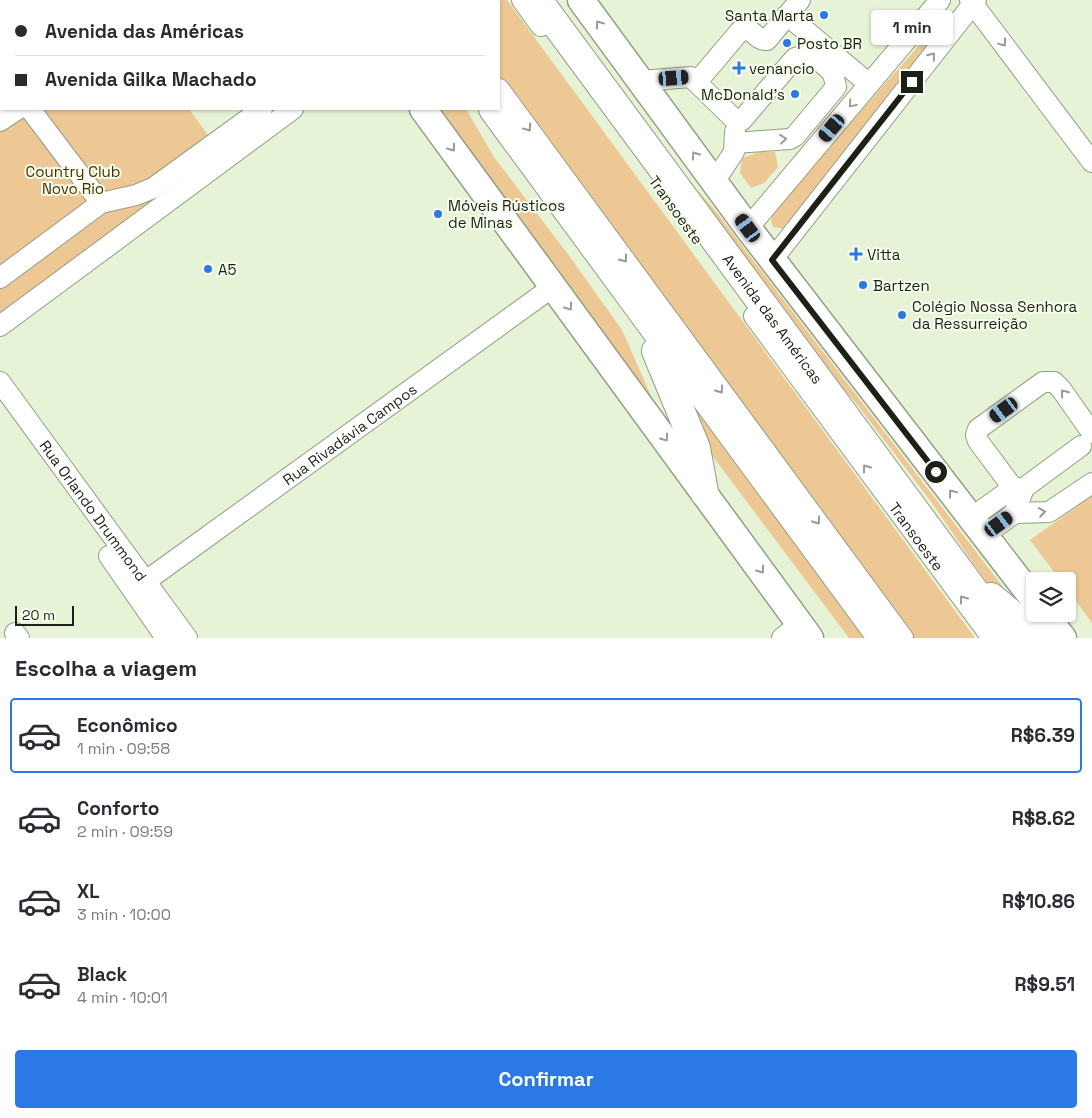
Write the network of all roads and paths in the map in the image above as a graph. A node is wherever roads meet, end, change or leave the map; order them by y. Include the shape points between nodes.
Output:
1 (522, 0) edge
2 (538, 0) edge
3 (940, 0) edge
4 (584, 1) edge
5 (973, 1) edge
6 (794, 8) edge
7 (640, 80) junction
8 (697, 82) junction
9 (869, 84) junction
10 (500, 90) edge
11 (17, 110) edge
12 (31, 110) edge
13 (261, 110) edge
14 (293, 110) edge
15 (424, 110) edge
16 (494, 110) edge
17 (735, 120) junction
18 (0, 122) edge
19 (735, 144) junction
20 (1092, 162) edge
21 (714, 182) junction
22 (101, 203) junction
23 (748, 228) junction
24 (772, 260) junction
25 (0, 278) edge
26 (554, 286) junction
27 (628, 294) junction
28 (0, 326) edge
29 (0, 382) edge
30 (1087, 440) edge
31 (1092, 483) edge
32 (1019, 488) junction
33 (704, 492) junction
34 (1015, 512) junction
35 (977, 526) junction
36 (109, 556) dead end
37 (146, 581) junction
38 (967, 581) junction
39 (1026, 590) edge
40 (1050, 622) edge
41 (798, 633) edge
42 (166, 638) edge
43 (187, 638) edge
44 (882, 638) edge
45 (903, 638) edge
46 (992, 638) edge
47 (1009, 638) edge
48 (1040, 638) edge
49 (1063, 638) edge

46 -> 1 street, Transoeste
2 - 38 highway, Avenida das Américas
3 - 9 street
7 -> 4 main road
5 -> 20 street
24 -> 5 street
6 - 8 street via 767,40 748,28 742,29
6 - 9 street
7 - 8 street via 691,77
21 -> 7 main road
8 - 17 street
9 -> 23 street
10 -> 45 street
11 - 18 street
12 - 22 street
13 - 22 street via 153,188
14 - 28 street
15 -> 26 main road
16 - 27 highway
17 - 19 street
19 -> 17 street via 795,136 836,87 833,73 812,56 795,58 742,120
19 - 21 street via 734,152
21 - 23 main road
22 - 25 street
23 - 24 main road
35 -> 24 main road
26 -> 33 main road
26 - 37 street, Rua Rivadávia Campos
27 - 33 highway via 690,429
27 - 44 highway
29 - 37 street, Rua Orlando Drummond
30 - 32 street
30 -> 32 street via 1061,389 1054,382 1043,382 978,429 976,435
34 -> 31 street via 1049,512
32 - 34 street
32 - 35 street
33 -> 41 main road
34 - 35 street
35 - 39 main road
36 - 42 street
37 - 43 street, Rua Orlando Drummond
38 - 47 highway, Avenida das Américas
38 - 48 highway via 986,592
40 - 49 main road

